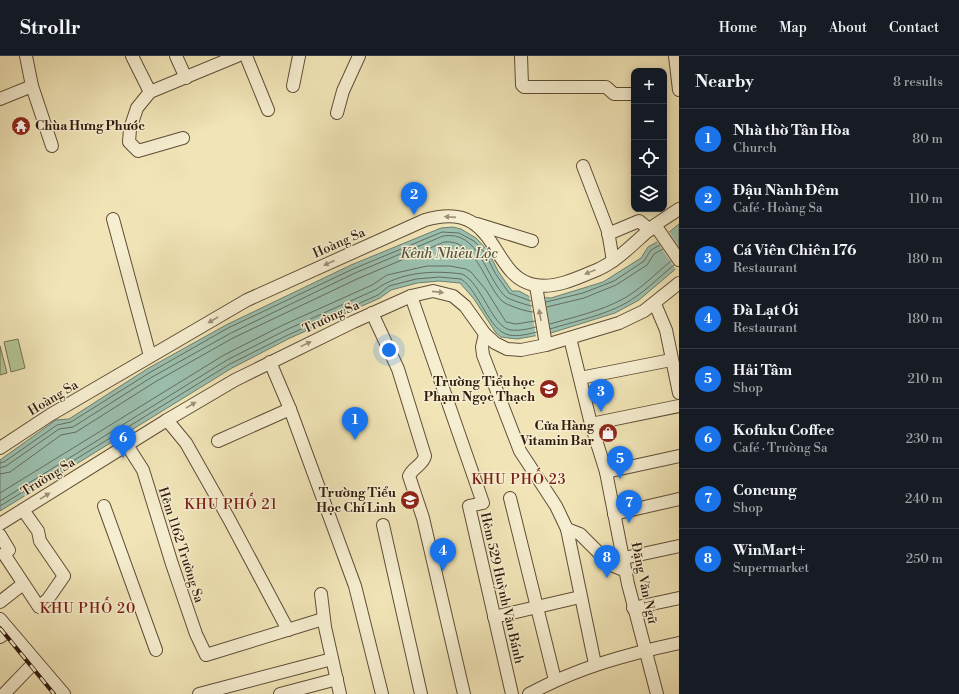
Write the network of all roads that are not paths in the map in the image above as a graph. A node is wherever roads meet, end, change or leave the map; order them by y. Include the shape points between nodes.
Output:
1 (26, 56) edge
2 (132, 56) edge
3 (176, 56) edge
4 (237, 56) edge
5 (246, 56) edge
6 (299, 56) edge
7 (359, 56) edge
8 (521, 56) edge
9 (675, 56) edge
10 (186, 78) junction
11 (32, 86) junction
12 (292, 86) dead end
13 (679, 90) edge
14 (150, 92) junction
15 (631, 94) edge
16 (0, 99) edge
17 (268, 110) dead end
18 (337, 113) dead end
19 (183, 138) dead end
20 (52, 146) dead end
21 (583, 166) dead end
22 (679, 209) edge
23 (113, 219) dead end
24 (472, 222) junction
25 (655, 230) junction
26 (608, 234) junction
27 (532, 241) dead end
28 (679, 260) edge
29 (613, 261) junction
30 (677, 287) edge
31 (536, 290) junction
32 (411, 296) junction
33 (655, 304) junction
34 (372, 313) junction
35 (485, 334) junction
36 (570, 338) junction
37 (545, 340) junction
38 (150, 356) junction
39 (671, 360) junction
40 (270, 362) junction
41 (580, 378) junction
42 (679, 392) edge
43 (679, 406) edge
44 (290, 409) junction
45 (167, 420) junction
46 (591, 424) junction
47 (218, 441) dead end
48 (127, 445) junction
49 (0, 448) edge
50 (679, 456) edge
51 (606, 472) junction
52 (510, 498) dead end
53 (679, 500) edge
54 (104, 506) dead end
55 (23, 510) junction
56 (614, 514) junction
57 (0, 524) edge
58 (383, 525) dead end
59 (567, 529) junction
60 (0, 535) edge
61 (679, 546) edge
62 (624, 558) junction
63 (626, 571) junction
64 (23, 584) junction
65 (321, 594) dead end
66 (580, 597) junction
67 (679, 598) edge
68 (0, 602) edge
69 (537, 607) junction
70 (634, 608) junction
71 (494, 617) junction
72 (0, 619) edge
73 (324, 619) junction
74 (288, 630) junction
75 (679, 643) edge
76 (156, 650) dead end
77 (644, 650) junction
78 (332, 659) junction
79 (595, 664) junction
80 (29, 668) dead end
81 (337, 679) junction
82 (554, 680) junction
83 (286, 693) edge
84 (4, 694) edge
85 (64, 694) edge
86 (199, 694) edge
87 (340, 694) edge
88 (382, 694) edge
89 (421, 694) edge
90 (464, 694) edge
91 (512, 694) edge
92 (529, 694) edge
93 (657, 694) edge

1 - 11 street
2 - 14 street
3 - 10 street
4 - 10 street
5 - 17 street
6 - 12 street
7 - 18 street via 343,91
8 - 15 street via 524,87 606,87 614,94
9 - 13 street
10 - 14 street
11 - 16 street
11 - 20 street
14 - 19 street via 136,108 128,142 138,151
21 - 26 street
22 - 25 street
23 - 38 street
24 - 27 street, Hoàng Sa
24 - 31 street via 490,240 511,271
24 -> 38 street, Hoàng Sa via 447,216 425,220 247,300
25 - 26 street via 639,221
25 - 28 street
25 - 29 street
26 - 29 street
29 -> 31 street via 562,283
30 - 33 street, Trường Sa
37 -> 31 street
32 - 34 street, Trường Sa
32 -> 35 street, Trường Sa via 433,291 452,296 465,306
32 - 71 street, Hẻm 529 Huỳnh Văn Bánh via 483,503 469,506
33 - 36 street, Trường Sa via 619,323
33 - 39 street via 666,330
40 -> 34 street, Trường Sa
34 - 90 street via 398,369 425,456 424,461 410,472 410,479 423,518
35 - 37 street, Trường Sa via 495,344 507,349 521,350
35 - 59 street via 483,354 520,451 556,506
36 - 37 street, Trường Sa
36 - 41 street, Đặng Văn Ngữ
38 - 49 street, Hoàng Sa
39 - 41 street
39 - 42 street
40 - 44 street
45 -> 40 street, Trường Sa
41 - 46 street, Đặng Văn Ngữ
43 - 46 street
44 - 47 street
44 - 88 street via 355,586
45 - 48 street, Trường Sa
45 - 74 street via 194,456
46 - 51 street, Đặng Văn Ngữ
55 -> 48 street, Trường Sa
48 - 74 street, Hẻm 1162 Trường Sa via 143,470 177,579 206,655
50 - 51 street
51 - 56 street, Đặng Văn Ngữ
52 - 69 street
53 - 56 street
54 - 76 street
55 - 57 street, Trường Sa
55 - 64 street via 64,576 39,607
56 - 62 street, Đặng Văn Ngữ
58 - 89 street
59 - 63 street via 580,534 611,565
59 - 66 street
60 - 64 street via 9,550 4,554
61 - 62 street
62 - 63 street, Đặng Văn Ngữ
63 - 70 street, Đặng Văn Ngữ
64 - 68 street
65 - 73 street
66 - 69 street, Hẻm 529 Huỳnh Văn Bánh
66 - 79 street
67 - 70 street
69 - 71 street, Hẻm 529 Huỳnh Văn Bánh
69 - 82 street
70 - 77 street, Đặng Văn Ngữ
71 - 91 street, Hẻm 529 Huỳnh Văn Bánh
72 - 85 street
73 - 74 street
73 - 78 street
75 - 77 street
77 - 79 street
77 - 93 street, Đặng Văn Ngữ
78 - 81 street
78 - 86 street
79 - 82 street
80 - 84 street
81 - 83 street
81 - 87 street
82 - 92 street

